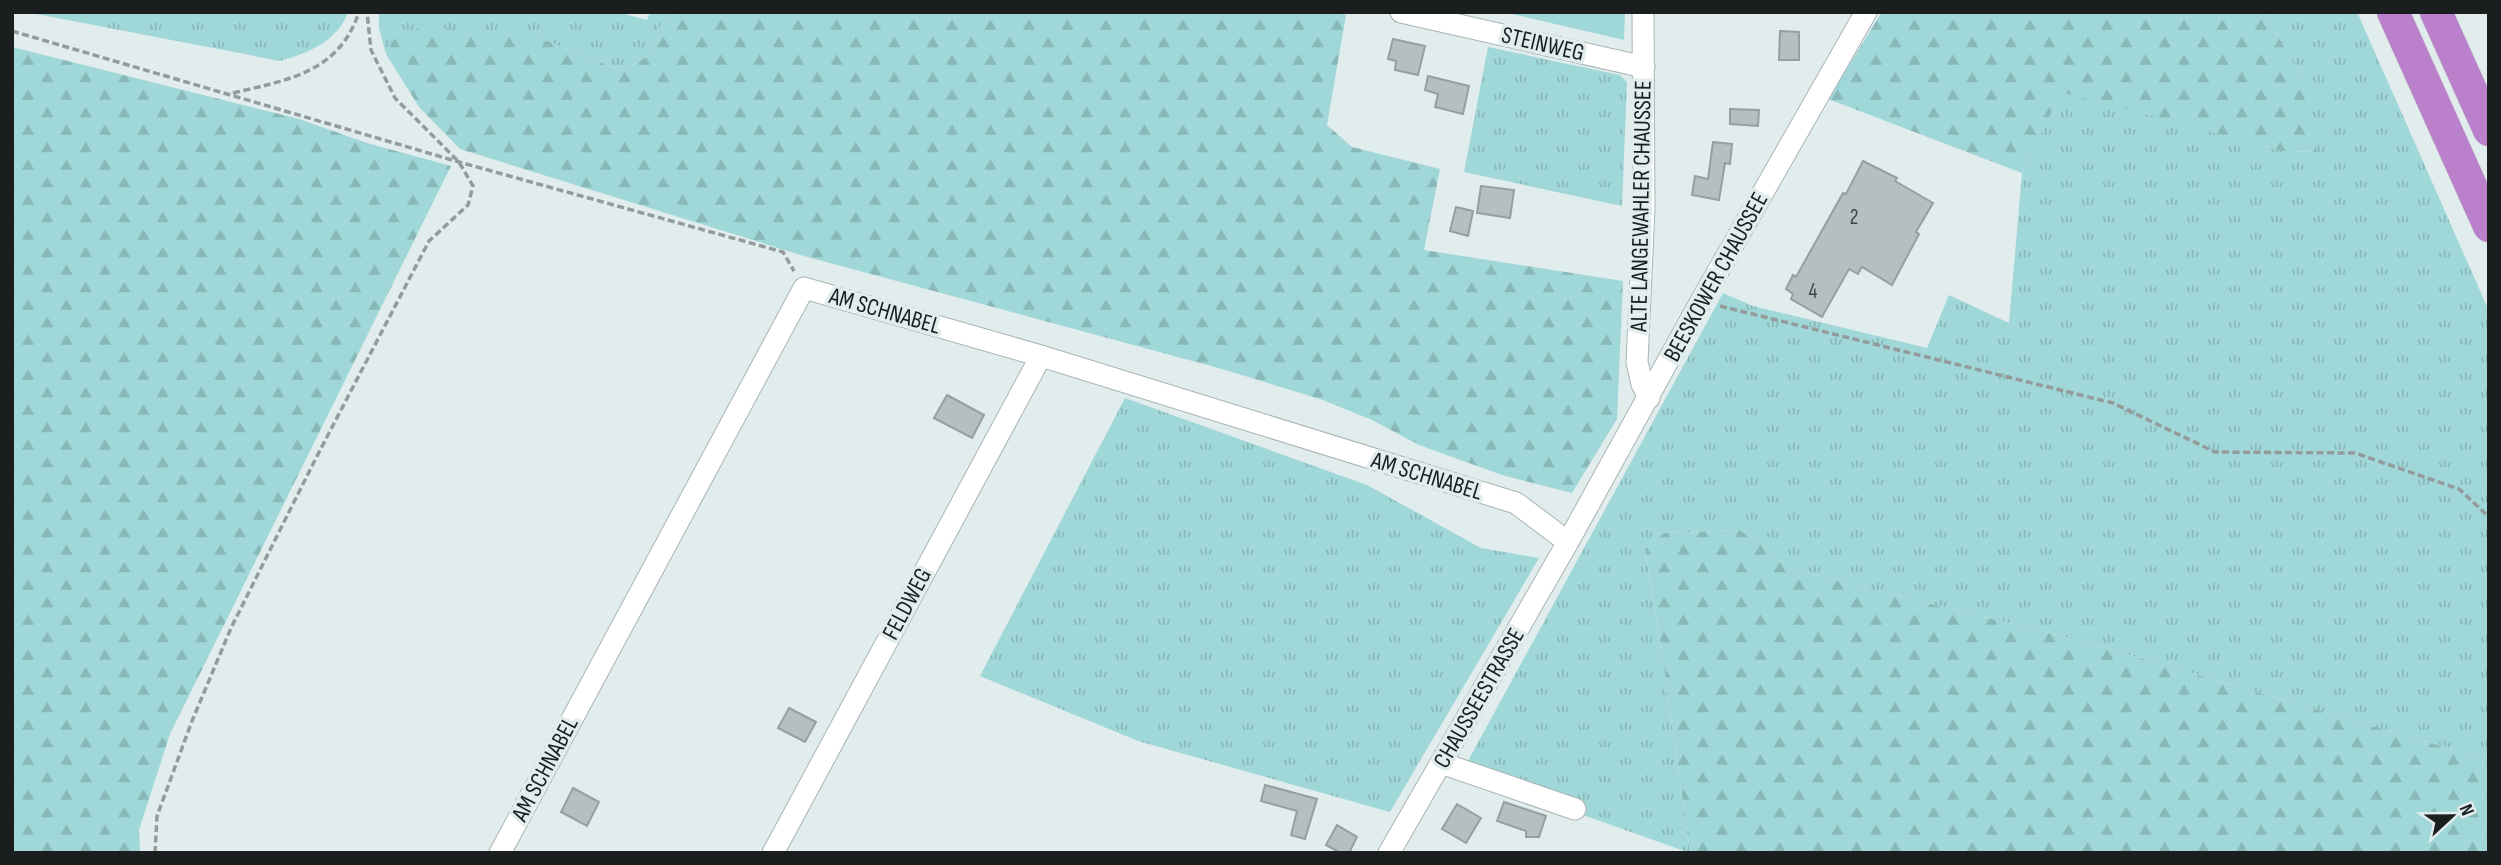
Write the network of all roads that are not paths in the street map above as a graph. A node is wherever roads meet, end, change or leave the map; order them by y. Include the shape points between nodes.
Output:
1 (1401, 12) edge
2 (1643, 12) edge
3 (1866, 12) edge
4 (2393, 12) edge
5 (2436, 12) edge
6 (1644, 66) junction
7 (2489, 130) edge
8 (2489, 226) edge
9 (1041, 356) junction
10 (1649, 398) junction
11 (1568, 542) junction
12 (1441, 763) junction
13 (1575, 809) dead end
14 (500, 853) edge
15 (773, 853) edge
16 (1389, 853) edge

1 - 6 street, STEINWEG
2 - 6 street, ALTE LANGEWAHLER CHAUSSEE
3 - 10 street, BEESKOWER CHAUSSEE
4 - 8 highway
5 - 7 highway
6 - 10 street, ALTE LANGEWAHLER CHAUSSEE via 1637,362
9 - 11 street, AM SCHNABEL via 1516,503
9 - 14 street, AM SCHNABEL via 804,288
9 - 15 street, FELDWEG
10 - 11 street, BEESKOWER CHAUSSEE
11 - 12 street, CHAUSSEESTRASSE
12 - 13 street
12 - 16 street, CHAUSSEESTRASSE

